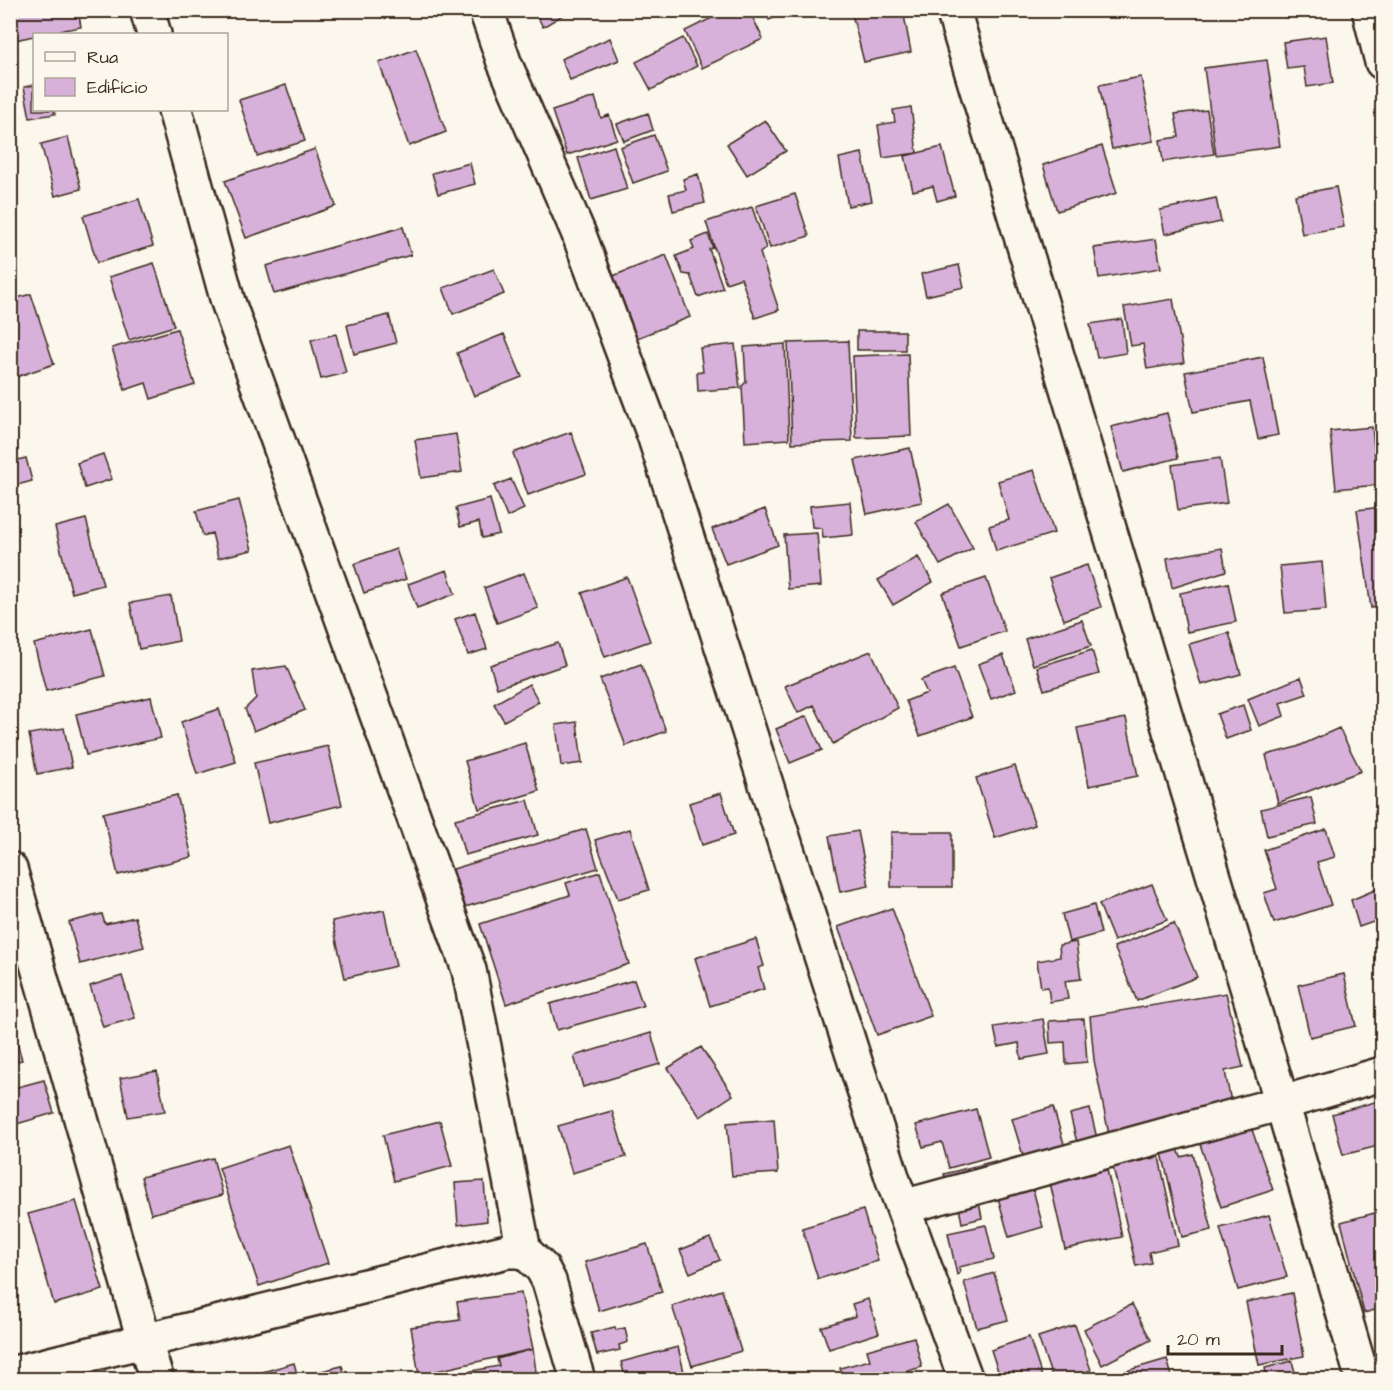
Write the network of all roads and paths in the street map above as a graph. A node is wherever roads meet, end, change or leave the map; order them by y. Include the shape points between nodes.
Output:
1 (147, 10) edge
2 (486, 10) edge
3 (952, 10) edge
4 (1369, 10) edge
5 (154, 33) edge
6 (1383, 62) edge
7 (175, 111) edge
8 (10, 869) edge
9 (1383, 1074) edge
10 (1282, 1103) junction
11 (903, 1207) junction
12 (524, 1251) junction
13 (144, 1340) junction
14 (10, 1374) edge
15 (157, 1380) edge
16 (578, 1380) edge
17 (966, 1380) edge
18 (1363, 1380) edge

1 - 5 street
2 - 11 street via 504,62 578,232 654,435
3 - 10 street
4 - 6 street
7 - 12 street via 228,302 469,970
8 - 13 street
9 - 10 street
10 - 11 street
10 - 18 street
11 - 17 street
12 - 13 street via 507,1251
12 - 16 street via 549,1281
13 - 14 street
13 - 15 street

